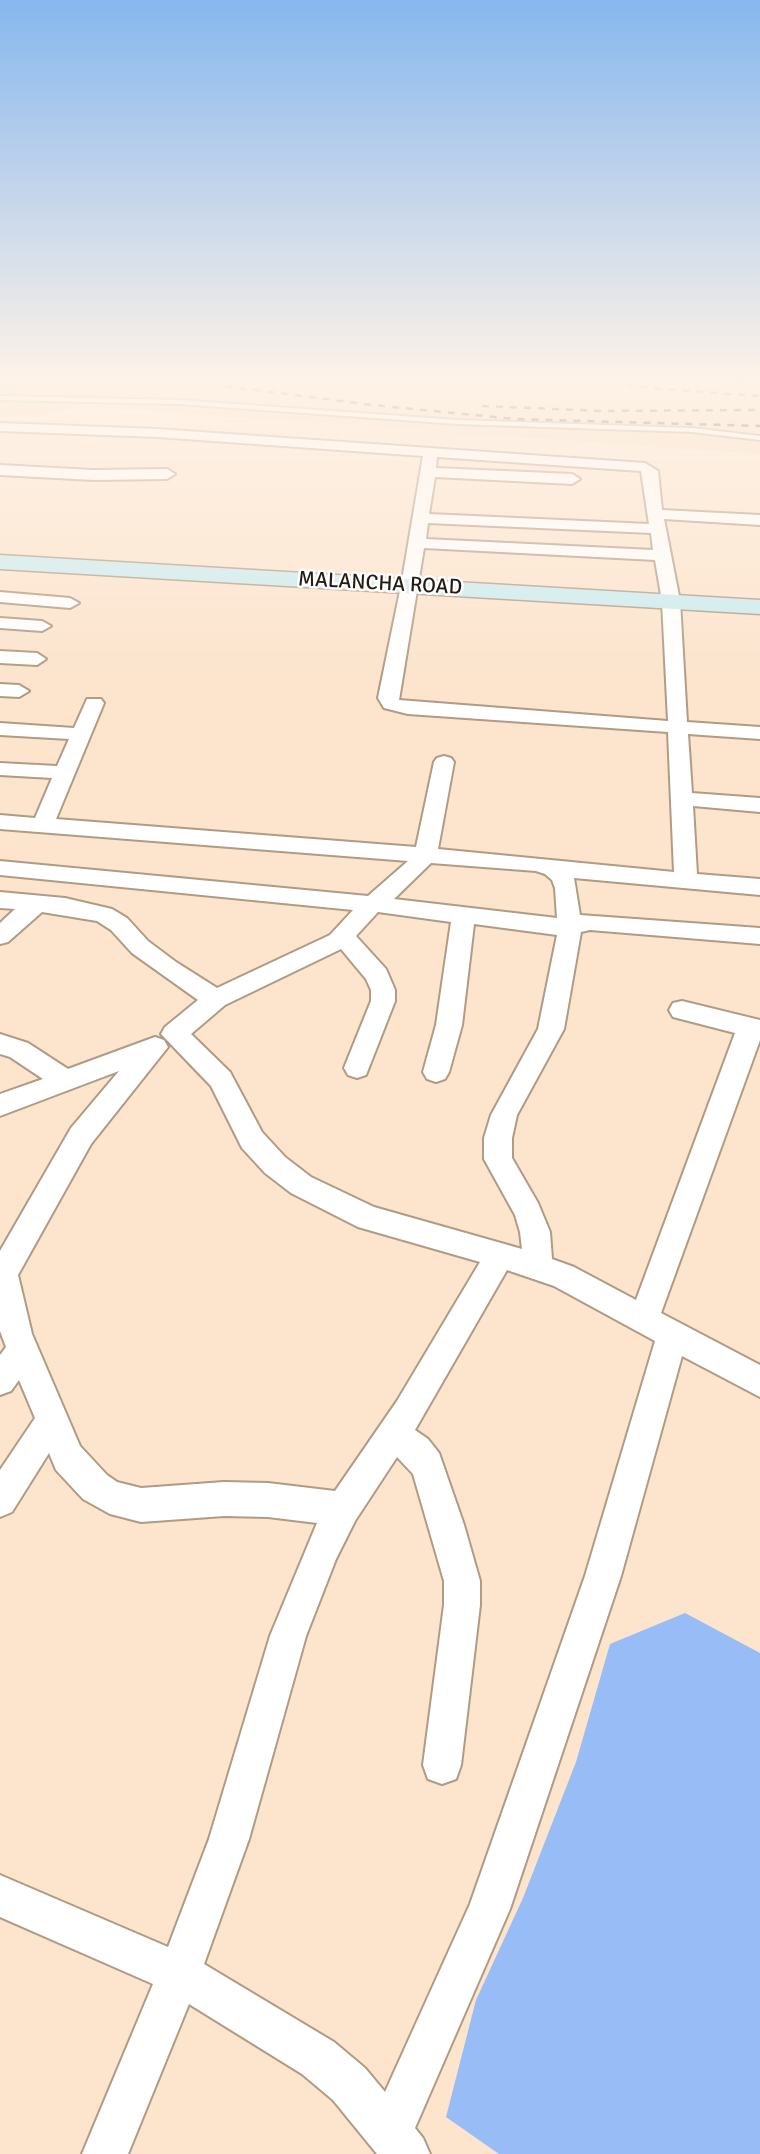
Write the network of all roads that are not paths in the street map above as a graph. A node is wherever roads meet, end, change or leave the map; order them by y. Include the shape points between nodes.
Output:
1 (427, 478) edge
2 (554, 478) edge
3 (651, 478) edge
4 (651, 482) junction
5 (421, 518) junction
6 (760, 520) edge
7 (656, 522) junction
8 (417, 543) junction
9 (662, 555) junction
10 (0, 562) edge
11 (410, 586) junction
12 (0, 597) edge
13 (671, 601) junction
14 (70, 603) dead end
15 (760, 607) edge
16 (0, 623) edge
17 (42, 626) dead end
18 (0, 657) edge
19 (37, 659) dead end
20 (94, 703) dead end
21 (678, 727) junction
22 (0, 729) edge
23 (760, 733) edge
24 (81, 734) junction
25 (444, 762) dead end
26 (0, 769) edge
27 (65, 773) junction
28 (681, 799) junction
29 (760, 805) edge
30 (0, 822) edge
31 (43, 825) junction
32 (426, 854) junction
33 (0, 868) edge
34 (553, 869) junction
35 (686, 880) junction
36 (760, 887) edge
37 (0, 900) edge
38 (37, 904) junction
39 (373, 904) junction
40 (464, 915) junction
41 (570, 928) junction
42 (0, 936) edge
43 (343, 936) junction
44 (760, 936) edge
45 (216, 999) junction
46 (682, 1010) dead end
47 (755, 1028) edge
48 (164, 1041) junction
49 (0, 1044) edge
50 (357, 1068) dead end
51 (436, 1072) dead end
52 (66, 1082) junction
53 (0, 1105) edge
54 (500, 1255) junction
55 (538, 1268) junction
56 (2, 1269) edge
57 (658, 1327) junction
58 (23, 1350) junction
59 (0, 1380) edge
60 (760, 1382) edge
61 (52, 1420) junction
62 (393, 1434) junction
63 (0, 1500) edge
64 (343, 1508) junction
65 (442, 1765) dead end
66 (0, 1896) edge
67 (179, 1973) junction
68 (399, 2143) edge
69 (105, 2154) edge

1 - 5 street
2 - 4 street
3 - 4 street
4 - 7 street
5 - 7 street
5 - 8 street
6 - 7 street
7 - 9 street
8 - 9 street
8 - 11 street
9 - 13 street
10 - 11 main road, MALANCHA ROAD
11 - 13 main road, MALANCHA ROAD
11 - 21 street via 388,698 398,707
12 - 14 street
13 - 15 main road, MALANCHA ROAD
13 - 21 street
16 - 17 street
18 - 19 street
20 - 24 street
21 - 23 street
21 - 28 street
22 - 24 street
24 - 27 street
25 - 32 street
26 - 27 street
27 - 31 street
28 - 29 street
28 - 35 street
30 - 31 street
31 - 32 street
32 - 34 street
32 - 39 street
33 - 39 street
34 - 35 street
34 - 41 street via 566,888
35 - 36 street
37 - 38 street
38 - 42 street
38 - 45 street via 104,915 167,968
39 - 40 street
39 - 43 street
40 - 41 street
40 - 51 street via 449,1025
41 - 44 street via 590,922
41 - 55 street via 551,1029 504,1115 498,1138 498,1158 535,1232
43 - 45 street
43 - 50 street via 377,975 383,990
45 - 48 street
46 - 47 street
47 - 57 street
48 - 52 street
48 - 54 street via 220,1080 252,1140 301,1185 368,1219
48 - 56 street via 81,1136
49 - 52 street via 38,1060
52 - 53 street
54 - 55 street
54 - 62 street
55 - 57 street via 592,1290
56 - 58 street
57 - 60 street
57 - 68 street via 603,1576 489,1909
58 - 59 street
58 - 61 street
61 - 63 street
61 - 64 street via 79,1472 110,1497 124,1502 165,1505 268,1500
62 - 64 street
62 - 65 street via 426,1465 462,1581
64 - 67 street via 288,1636 229,1839
66 - 67 street
67 - 68 street via 318,2058 349,2084
67 - 69 street

